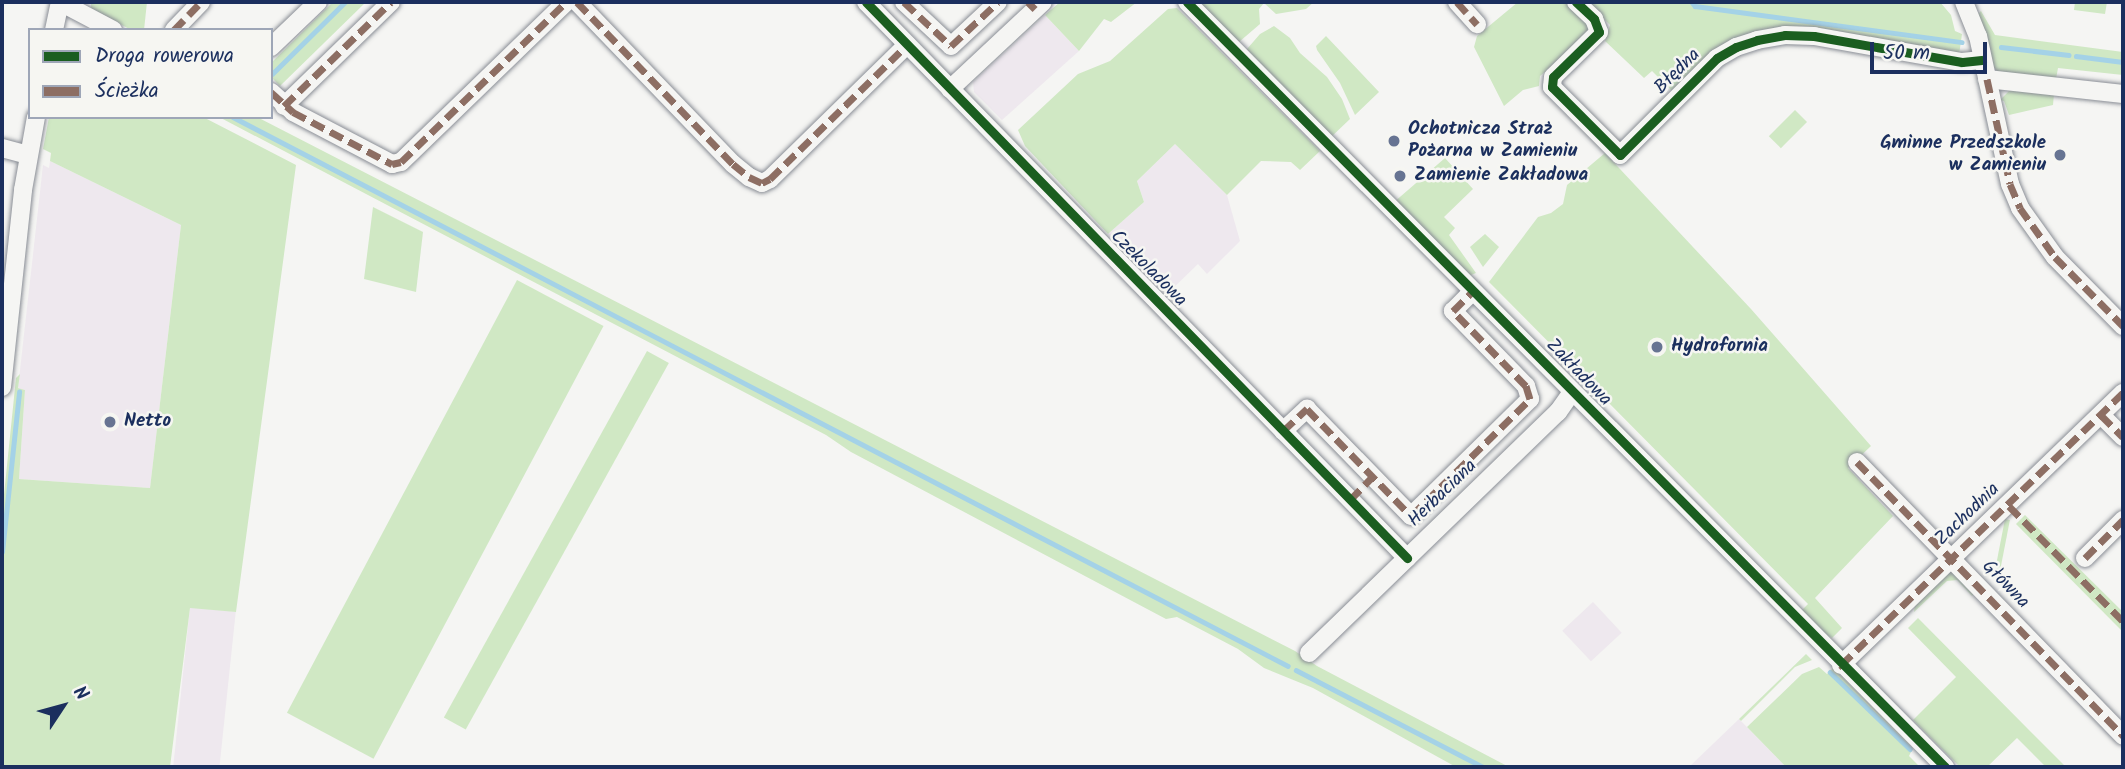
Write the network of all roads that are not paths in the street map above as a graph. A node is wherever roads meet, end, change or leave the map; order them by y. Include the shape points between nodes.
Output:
1 (60, 2) edge
2 (201, 2) edge
3 (318, 2) edge
4 (391, 2) edge
5 (566, 2) edge
6 (578, 2) edge
7 (866, 2) edge
8 (998, 2) edge
9 (1187, 2) edge
10 (1457, 2) edge
11 (1576, 2) edge
12 (1964, 2) edge
13 (1035, 4) edge
14 (910, 8) edge
15 (1477, 24) dead end
16 (54, 28) edge
17 (109, 28) edge
18 (176, 28) edge
19 (902, 39) junction
20 (273, 45) edge
21 (1982, 61) junction
22 (1987, 79) junction
23 (950, 89) junction
24 (273, 94) edge
25 (2123, 94) edge
26 (285, 106) junction
27 (36, 119) edge
28 (2, 148) edge
29 (28, 155) junction
30 (1473, 291) junction
31 (2123, 326) edge
32 (2, 387) edge
33 (1572, 392) junction
34 (2123, 393) edge
35 (2101, 415) junction
36 (1283, 431) junction
37 (2123, 437) edge
38 (1857, 462) dead end
39 (1373, 476) junction
40 (1350, 500) junction
41 (2123, 520) edge
42 (1407, 558) junction
43 (2085, 558) dead end
44 (1952, 560) junction
45 (1309, 653) dead end
46 (1841, 665) junction
47 (2123, 736) edge
48 (1945, 767) edge

1 - 16 street
1 - 17 street
2 - 18 street
3 - 20 street
4 - 26 street
5 - 26 street via 401,162 392,164
6 - 19 street via 733,164 762,183 770,180
7 - 19 street, Czekoladowa
8 - 14 street via 951,46
9 - 30 street, Zakładowa
10 - 15 street
11 - 21 street, Błędna via 1594,19 1599,32 1553,77 1552,87 1620,155 1717,58 1757,40 1814,36 1962,62
12 - 21 street
13 - 23 street
14 - 19 street
19 - 23 street, Czekoladowa
21 - 22 street
22 - 25 street
22 - 31 street via 2010,184 2020,208 2055,257
23 - 36 street, Czekoladowa
24 - 26 street
27 - 29 street
28 - 29 street
29 - 32 street
30 - 33 street, Zakładowa
30 - 39 street via 1452,311 1526,386 1530,399 1411,516
33 - 42 street, Herbaciana via 1558,412
33 - 46 street, Zakładowa
34 - 35 street, Zachodnia
35 - 37 street
35 - 44 street, Zachodnia
36 - 39 street via 1307,409
36 - 40 street, Czekoladowa
38 - 44 street, Główna
39 - 40 street
40 - 42 street, Czekoladowa
41 - 43 street
42 - 45 street, Herbaciana
44 - 46 street, Zachodnia
44 - 47 street, Główna
46 - 48 street, Zakładowa

